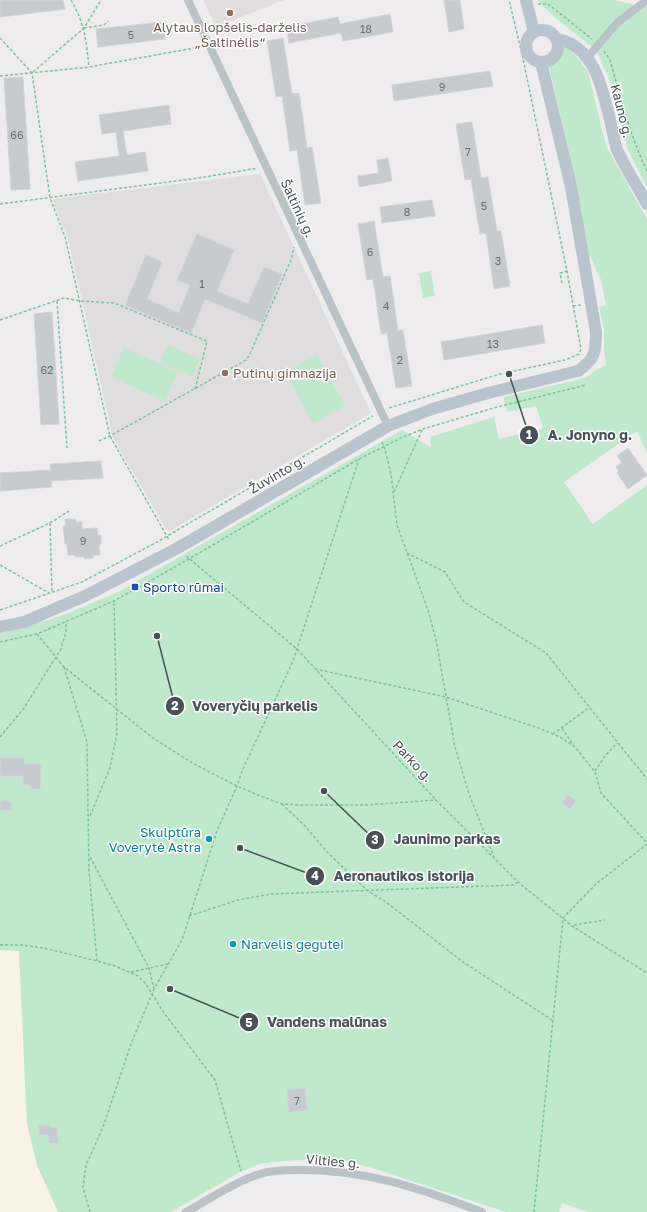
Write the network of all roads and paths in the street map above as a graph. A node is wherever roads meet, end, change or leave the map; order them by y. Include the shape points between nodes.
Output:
1 (71, 0) edge
2 (101, 0) edge
3 (188, 0) edge
4 (509, 0) edge
5 (526, 0) edge
6 (647, 0) edge
7 (108, 21) dead end
8 (84, 28) junction
9 (534, 32) junction
10 (0, 38) edge
11 (556, 39) junction
12 (208, 44) junction
13 (587, 58) junction
14 (541, 62) junction
15 (89, 67) junction
16 (32, 73) junction
17 (0, 76) edge
18 (266, 167) junction
19 (50, 198) junction
20 (0, 204) edge
21 (647, 204) edge
22 (300, 240) junction
23 (567, 271) junction
24 (562, 283) dead end
25 (56, 301) junction
26 (80, 301) junction
27 (0, 320) edge
28 (586, 385) dead end
29 (195, 389) junction
30 (380, 412) junction
31 (366, 420) junction
32 (388, 426) junction
33 (422, 429) junction
34 (375, 433) junction
35 (110, 436) junction
36 (99, 441) dead end
37 (384, 446) junction
38 (67, 448) dead end
39 (359, 459) junction
40 (393, 494) junction
41 (69, 511) dead end
42 (50, 523) junction
43 (166, 536) junction
44 (0, 546) edge
45 (176, 548) junction
46 (406, 553) junction
47 (190, 559) junction
48 (0, 564) edge
49 (52, 592) junction
50 (49, 593) junction
51 (114, 601) junction
52 (0, 610) edge
53 (66, 621) junction
54 (0, 627) edge
55 (37, 634) junction
56 (0, 642) edge
57 (297, 649) junction
58 (55, 658) junction
59 (64, 667) junction
60 (315, 669) junction
61 (446, 697) junction
62 (590, 707) junction
63 (117, 709) junction
64 (562, 728) junction
65 (553, 734) junction
66 (0, 737) edge
67 (618, 744) junction
68 (575, 747) junction
69 (595, 772) junction
70 (647, 780) edge
71 (237, 786) junction
72 (436, 800) junction
73 (282, 804) junction
74 (89, 818) junction
75 (647, 844) edge
76 (89, 856) junction
77 (495, 859) junction
78 (518, 882) junction
79 (368, 891) junction
80 (189, 916) junction
81 (563, 918) junction
82 (605, 920) dead end
83 (572, 926) junction
84 (0, 945) edge
85 (97, 961) junction
86 (168, 964) junction
87 (149, 968) junction
88 (130, 972) junction
89 (647, 973) edge
90 (154, 989) junction
91 (152, 995) junction
92 (552, 1020) junction
93 (244, 1180) junction
94 (90, 1212) edge
95 (186, 1212) edge
96 (482, 1212) edge
97 (534, 1212) edge

1 - 8 path
2 - 8 path
3 - 12 street, Šaltinių g.
4 - 23 path
5 - 9 street
6 - 13 street via 617,23
7 - 8 path via 104,26
8 - 15 path
8 - 16 path
9 - 11 street via 544,30
9 - 14 street via 527,39 526,48 531,58
10 - 16 path
11 - 13 street, Kauno g. via 576,46
11 - 14 street via 558,48 554,57
12 - 15 path
12 - 18 street, Šaltinių g.
13 - 21 street, Kauno g. via 600,82 617,149
14 - 32 street, Žuvinto g. via 571,187 596,332 596,349 592,358 578,371 432,409
15 - 16 path
16 - 17 path
16 - 19 path, Parko g.
18 - 19 path
18 - 22 street, Šaltinių g.
19 - 20 path
19 - 26 path, Parko g. via 65,237
22 - 29 path via 293,248 291,260 249,356
22 - 30 street, Šaltinių g.
23 - 24 path via 560,273
23 - 30 path via 581,349 579,354 500,374
25 - 26 path via 64,298
25 - 27 path
25 - 38 path
26 - 29 path via 114,303 207,341
26 - 35 path, Parko g.
28 - 33 path
29 - 35 path
30 - 31 path
30 - 32 street, Šaltinių g.
31 - 34 path
31 - 43 path
32 - 34 street, Žuvinto g.
33 - 37 path
33 - 40 path
34 - 37 path
34 - 45 street, Žuvinto g.
35 - 36 path
35 - 43 path, Parko g.
37 - 39 path
37 - 40 path
39 - 47 path
39 - 57 path
40 - 46 path via 397,525
41 - 42 path
42 - 44 path
42 - 49 path
43 - 45 path, Parko g.
43 - 49 path via 82,582
45 - 47 path, Parko g.
45 - 54 street, Žuvinto g. via 85,596 24,622
46 - 61 path via 428,610
46 - 62 path via 446,572 464,602 546,653
47 - 51 path
47 - 57 path, Parko g.
48 - 50 path
49 - 50 path
50 - 52 path
51 - 53 path
51 - 63 path
53 - 55 path
53 - 58 path via 64,640
55 - 56 path
55 - 58 path
57 - 60 path, Parko g.
57 - 71 path
58 - 59 path
58 - 66 path via 24,708
59 - 63 path
59 - 74 path via 88,742
60 - 61 path
60 - 72 path, Parko g.
61 - 65 path
61 - 77 path via 455,747 469,794
62 - 64 path
62 - 67 path
63 - 71 path via 153,738 194,764
63 - 74 path via 117,733 110,768
64 - 65 path
64 - 68 path
65 - 68 path
67 - 69 path via 605,756
67 - 70 path
68 - 69 path
69 - 75 path via 602,793
71 - 73 path
71 - 80 path via 217,832
72 - 73 path via 366,805
72 - 77 path, Parko g.
73 - 79 path
74 - 76 path
75 - 81 path via 596,884
76 - 85 path
76 - 87 path
77 - 78 path, Parko g.
78 - 79 path via 513,885
78 - 81 path, Parko g.
79 - 80 path via 271,894 238,900
79 - 92 path via 463,962
80 - 86 path via 182,940
81 - 83 path, Parko g.
81 - 92 path
82 - 83 path
83 - 89 path, Parko g.
84 - 85 path via 44,948
85 - 88 path
86 - 87 path
86 - 90 path
87 - 88 path
87 - 90 path
88 - 91 path via 146,984
90 - 91 path
91 - 93 path via 215,1080
91 - 94 path via 131,1044 103,1127 86,1165 83,1188
92 - 97 path
93 - 95 street, Vilties g.
93 - 96 street, Vilties g. via 268,1172 291,1170 360,1174 401,1184

